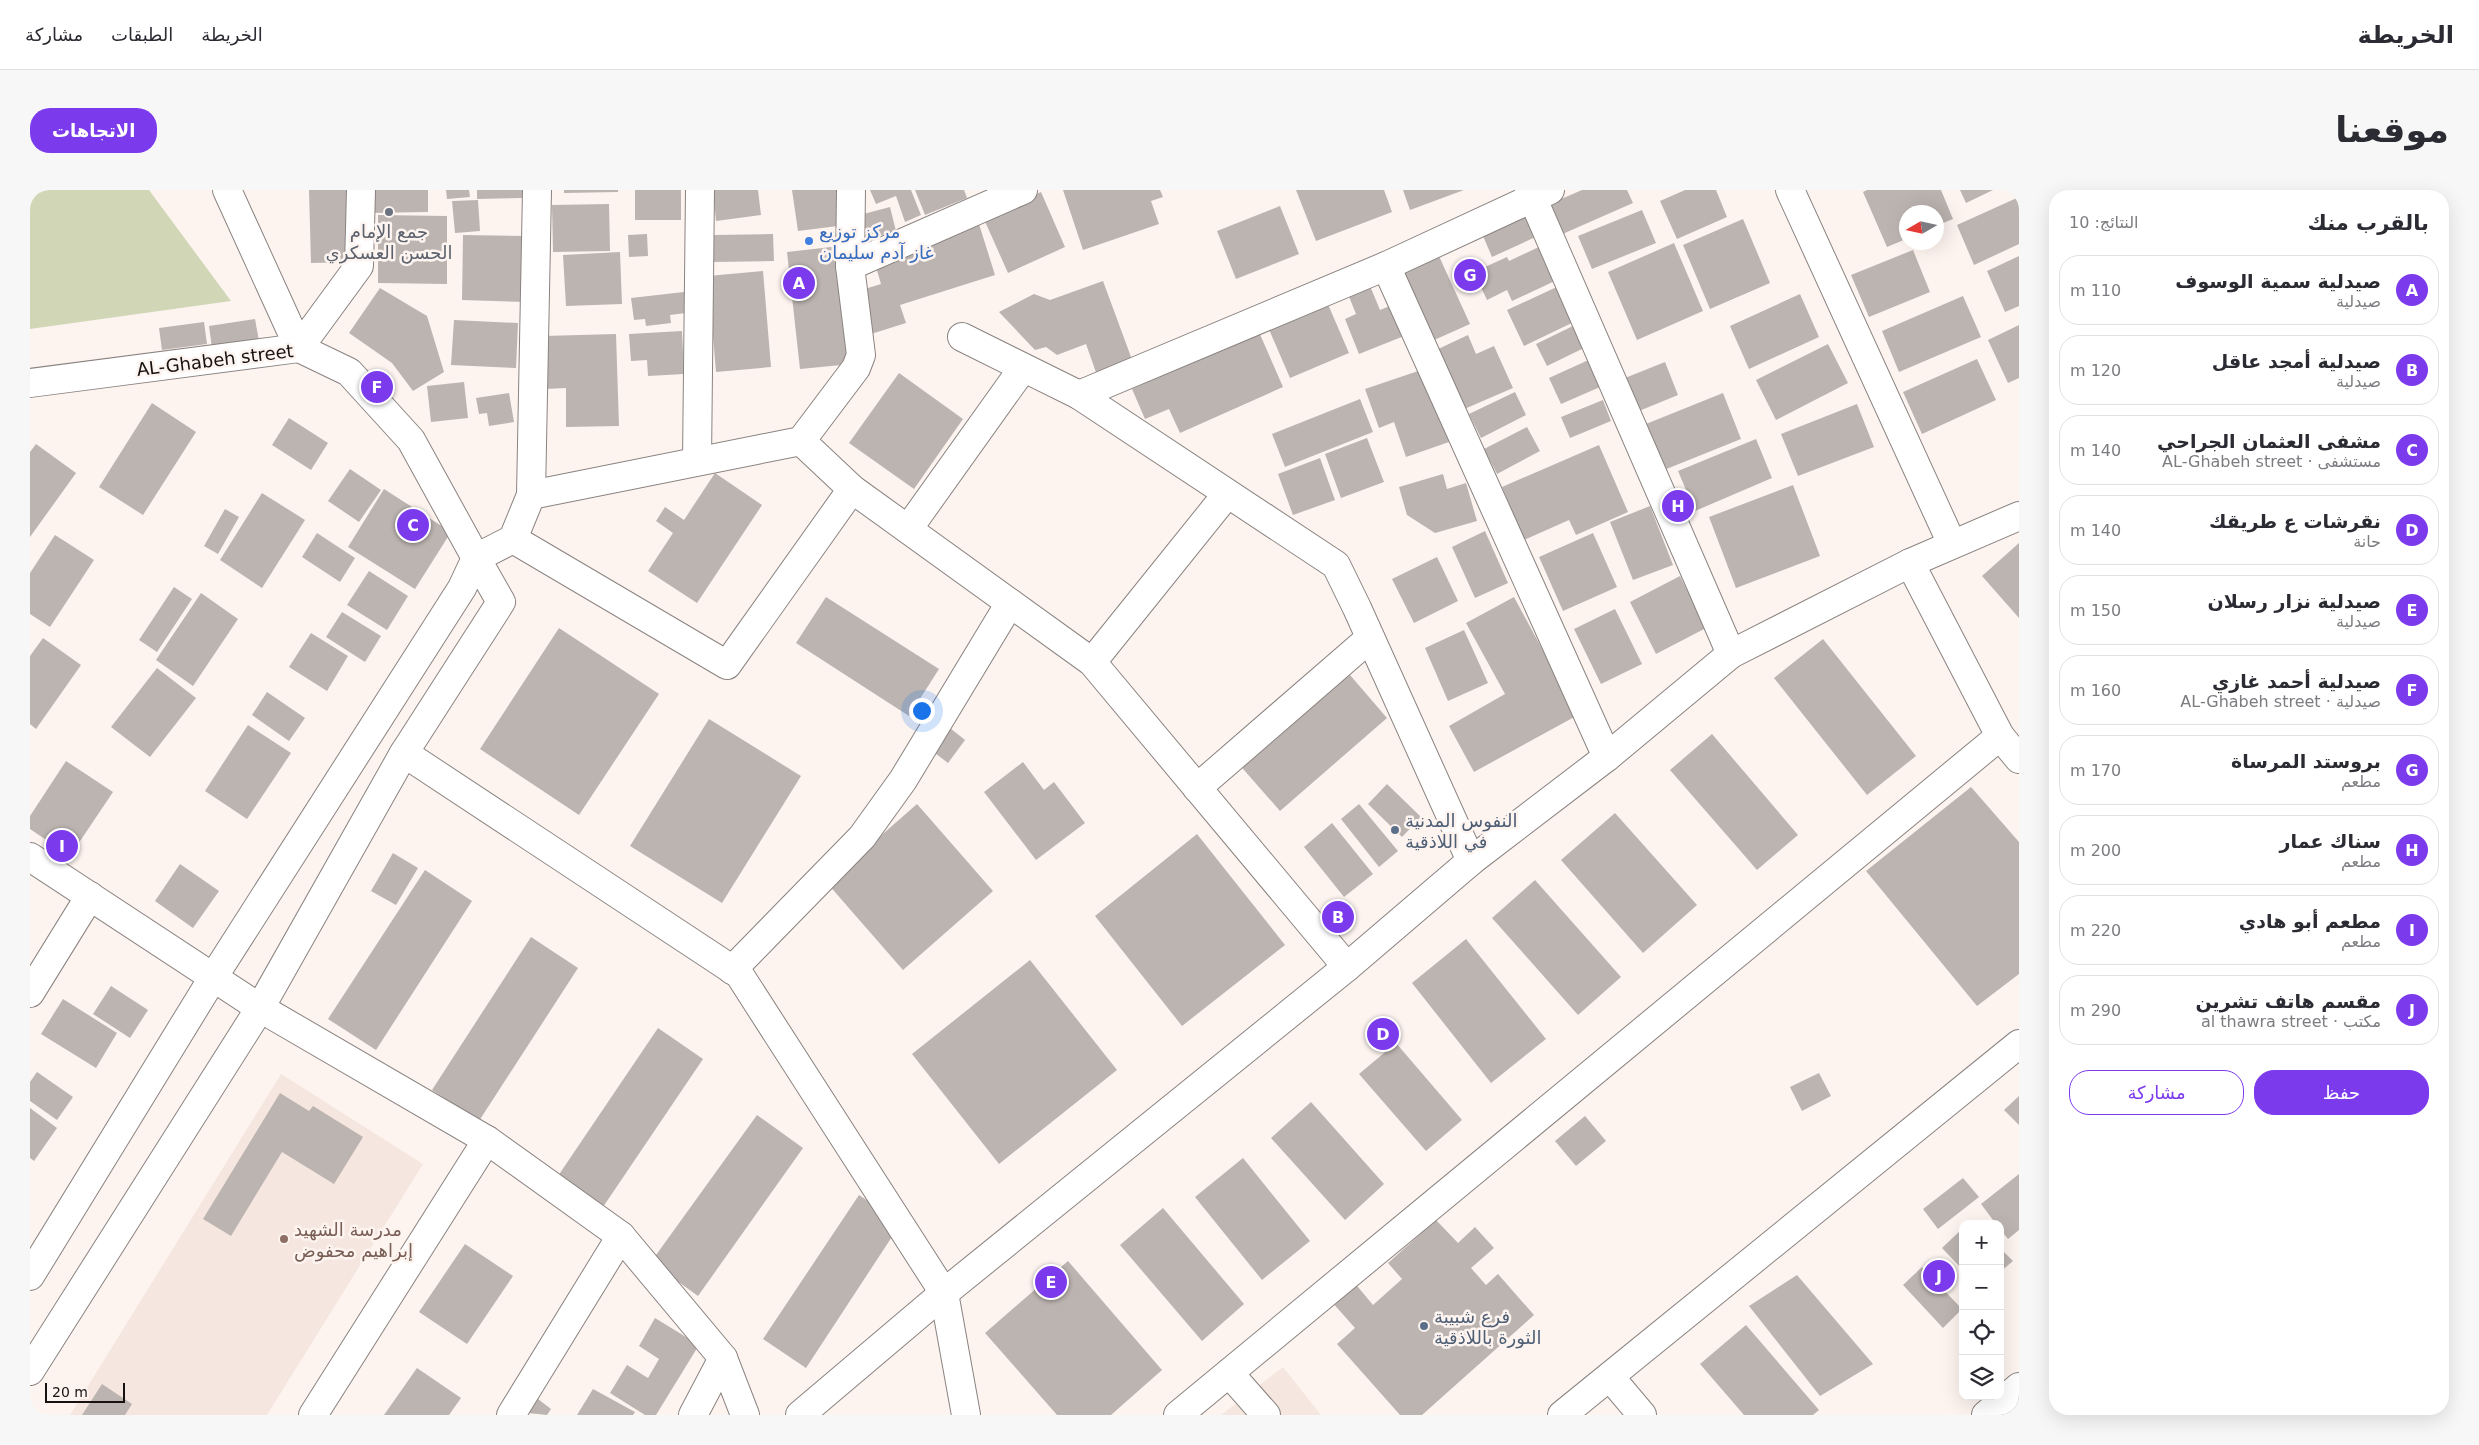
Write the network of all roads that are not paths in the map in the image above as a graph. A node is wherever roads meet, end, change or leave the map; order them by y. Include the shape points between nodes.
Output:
1 (226, 190) edge
2 (361, 190) edge
3 (537, 190) edge
4 (700, 190) edge
5 (851, 190) edge
6 (1024, 190) edge
7 (1790, 190) edge
8 (1537, 193) edge
9 (850, 266) junction
10 (1386, 266) junction
11 (962, 337) dead end
12 (299, 348) junction
13 (1023, 368) junction
14 (30, 383) edge
15 (1079, 395) junction
16 (801, 440) junction
17 (697, 461) junction
18 (852, 489) junction
19 (1227, 494) junction
20 (531, 495) junction
21 (2019, 516) edge
22 (908, 529) junction
23 (512, 539) junction
24 (1952, 544) junction
25 (476, 558) junction
26 (1910, 563) junction
27 (1010, 603) junction
28 (1370, 638) junction
29 (1731, 654) junction
30 (1092, 662) junction
31 (2000, 736) junction
32 (404, 753) junction
33 (1607, 758) junction
34 (2019, 759) edge
35 (1197, 788) junction
36 (30, 857) edge
37 (1471, 861) junction
38 (90, 896) junction
39 (1347, 967) junction
40 (732, 970) junction
41 (214, 976) junction
42 (30, 993) edge
43 (260, 1008) junction
44 (2019, 1044) edge
45 (487, 1140) junction
46 (621, 1236) junction
47 (30, 1276) edge
48 (944, 1293) junction
49 (723, 1358) junction
50 (30, 1371) edge
51 (1229, 1373) junction
52 (1610, 1377) junction
53 (2019, 1387) edge
54 (313, 1415) edge
55 (511, 1415) edge
56 (693, 1415) edge
57 (745, 1415) edge
58 (800, 1415) edge
59 (966, 1415) edge
60 (1178, 1415) edge
61 (1266, 1415) edge
62 (1562, 1415) edge
63 (1642, 1415) edge
64 (1986, 1415) edge

1 - 12 street
2 - 12 street via 359,266
3 - 20 street
4 - 17 street
5 - 9 street
6 - 9 street
7 - 24 street
8 - 10 street
8 - 29 street
9 - 16 street via 861,355 856,368
10 - 15 street
10 - 33 street
11 - 13 street
12 - 14 street, AL-Ghabeh street
12 - 25 street, AL-Ghabeh street via 349,372 411,440
13 - 15 street
13 - 22 street
15 - 19 street
16 - 17 street
16 - 18 street
17 - 20 street
18 - 22 street
18 - 23 street via 727,665
19 - 28 street via 1336,565
19 - 30 street
20 - 23 street
21 - 24 street
22 - 27 street
23 - 25 street
24 - 26 street
25 - 32 street, AL-Ghabeh street via 501,602
25 - 41 street via 462,588
26 - 29 street
26 - 31 street
27 - 30 street
27 - 40 street via 902,780 862,837
28 - 35 street
28 - 37 street
29 - 33 street
30 - 35 street
31 - 34 street
31 - 51 street
32 - 40 street
32 - 43 street
33 - 37 street
35 - 39 street
36 - 38 street
37 - 39 street
38 - 41 street
38 - 42 street
39 - 48 street
40 - 48 street via 745,982
41 - 43 street
41 - 47 street
43 - 45 street
43 - 50 street
44 - 52 street
45 - 46 street
45 - 54 street
46 - 49 street
46 - 55 street
48 - 58 street
48 - 59 street
49 - 56 street
49 - 57 street
51 - 60 street
51 - 61 street
52 - 62 street
52 - 63 street
53 - 64 street

